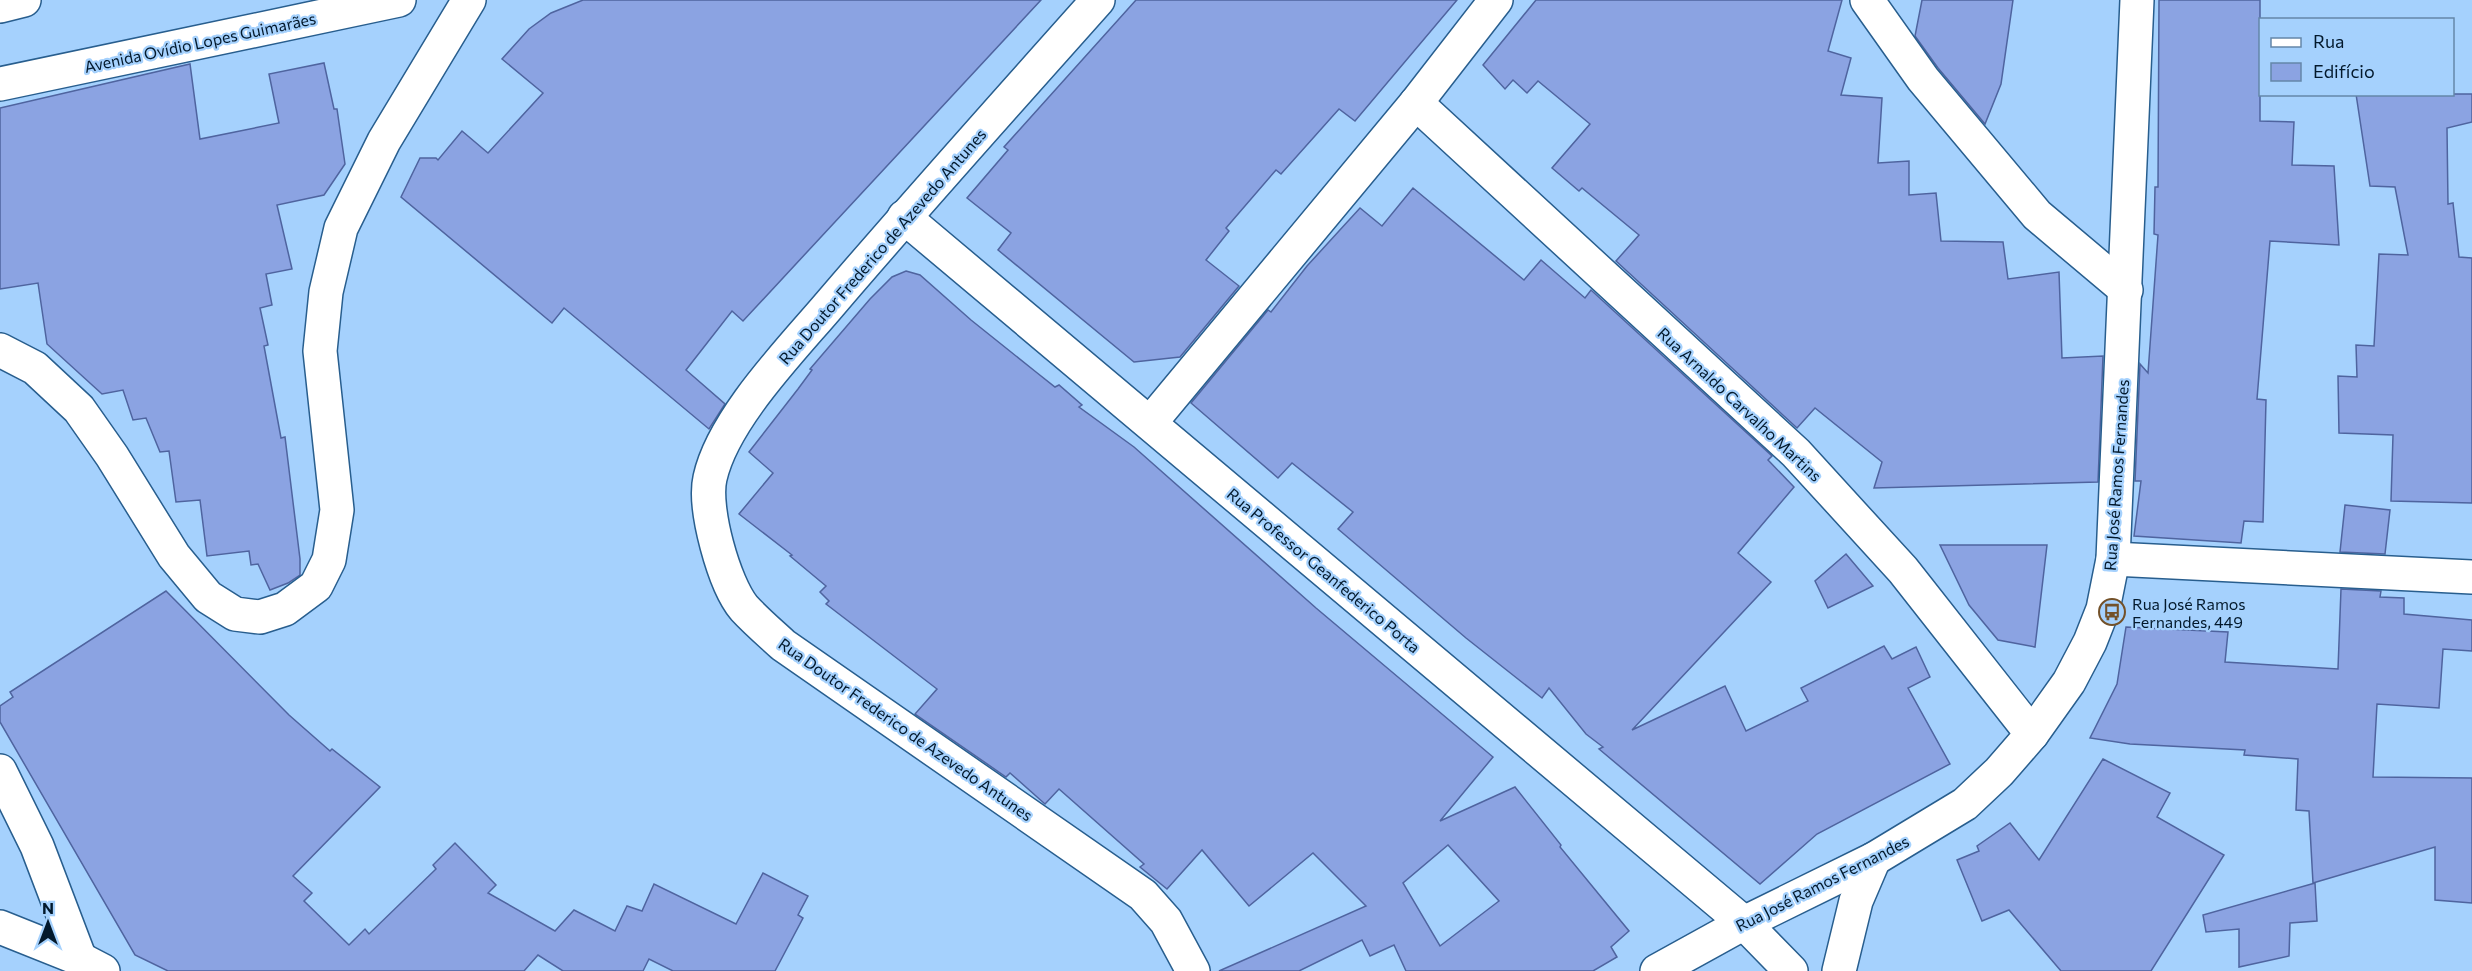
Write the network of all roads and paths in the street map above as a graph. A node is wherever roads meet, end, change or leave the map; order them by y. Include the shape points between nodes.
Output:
1 (24, 0) edge
2 (399, 0) edge
3 (469, 0) edge
4 (1098, 0) edge
5 (1496, 0) edge
6 (1867, 0) edge
7 (2138, 0) edge
8 (0, 6) edge
9 (0, 84) edge
10 (1416, 103) junction
11 (904, 217) junction
12 (2126, 290) junction
13 (0, 350) edge
14 (1150, 423) junction
15 (2113, 559) junction
16 (2472, 577) edge
17 (2032, 734) junction
18 (0, 771) edge
19 (1874, 859) junction
20 (1744, 923) junction
21 (0, 927) edge
22 (91, 965) edge
23 (1193, 971) edge
24 (1657, 971) edge
25 (1791, 971) edge
26 (1839, 971) edge

1 - 8 street
2 - 9 street, Avenida Ovídio Lopes Guimarães
3 - 13 street via 384,141 341,228 326,292 321,351 337,510 329,560 316,586 285,609 260,617 235,614 208,597 174,556 79,409 34,368
4 - 11 street, Rua Doutor Frederico de Azevedo Antunes
5 - 10 street
6 - 12 street via 1923,79 2037,215
7 - 12 street, Rua José Ramos Fernandes
10 - 14 street
10 - 17 street, Rua Arnaldo Carvalho Martins via 1796,453 1903,570
11 - 14 street, Rua Professor Geanfederico Porta
11 - 23 street, Rua Doutor Frederico de Azevedo Antunes via 752,396 719,450 709,480 710,520 724,570 742,606 783,645 1143,895 1166,921
12 - 15 street, Rua José Ramos Fernandes
14 - 20 street, Rua Professor Geanfederico Porta
15 - 16 street
15 - 17 street, Rua José Ramos Fernandes via 2103,609 2090,642 2069,682
17 - 19 street, Rua José Ramos Fernandes via 1965,804
18 - 22 street
19 - 20 street, Rua José Ramos Fernandes
19 - 26 street via 1856,901
20 - 24 street, Rua José Ramos Fernandes
20 - 25 street, Rua Professor Geanfederico Porta
21 - 22 street

